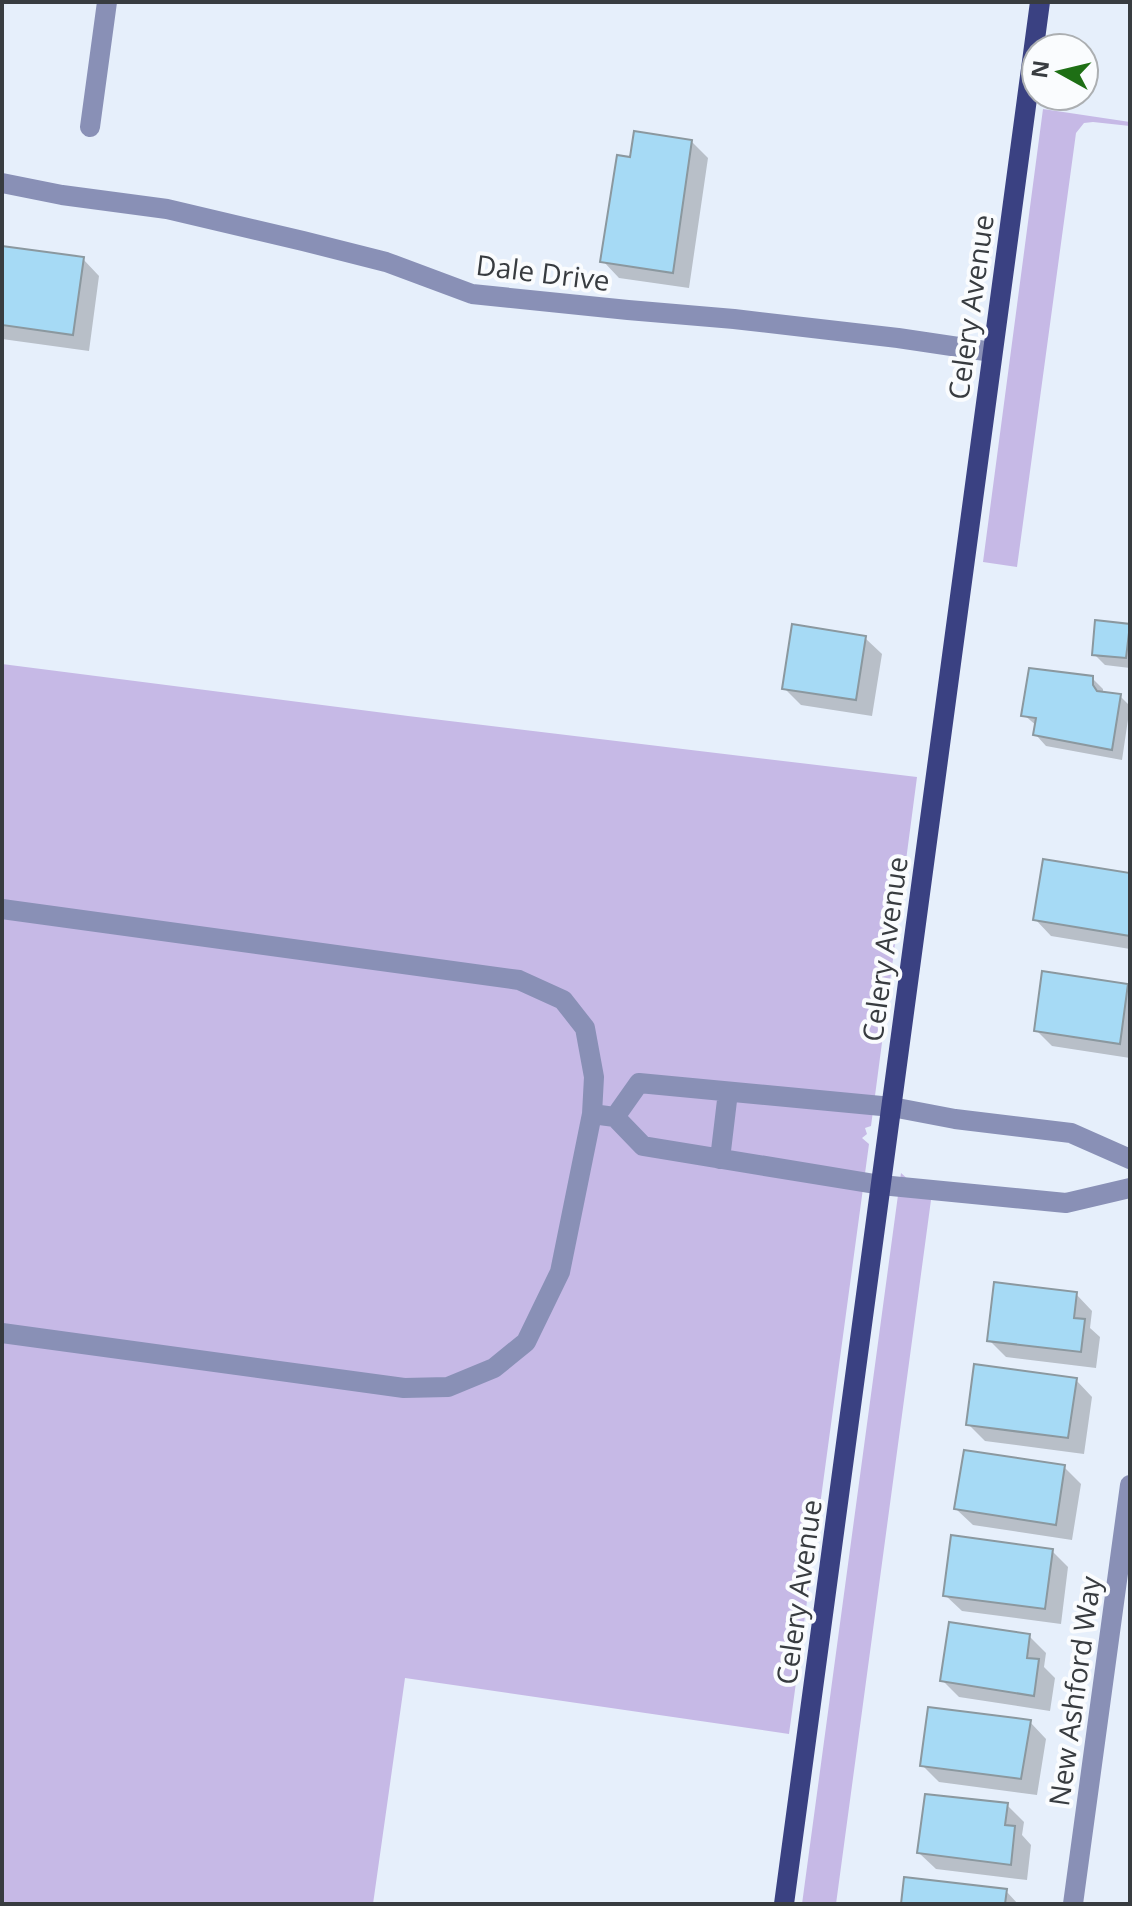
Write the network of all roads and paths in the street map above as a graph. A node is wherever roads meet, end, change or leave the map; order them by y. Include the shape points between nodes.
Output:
1 (107, 2) edge
2 (1040, 2) edge
3 (90, 127) dead end
4 (2, 183) edge
5 (992, 352) junction
6 (2, 909) edge
7 (728, 1092) junction
8 (892, 1107) junction
9 (592, 1114) junction
10 (615, 1117) junction
11 (720, 1159) junction
12 (1130, 1159) edge
13 (881, 1185) junction
14 (1130, 1188) edge
15 (2, 1333) edge
16 (1130, 1485) edge
17 (784, 1904) edge
18 (1073, 1904) edge

1 - 3 street
2 - 5 main road, Celery Avenue
4 - 5 street, Dale Drive via 167,209 303,241 386,262 472,294
5 - 8 main road, Celery Avenue
6 - 9 street via 519,980 563,1000 585,1028 594,1077
7 - 8 street
7 - 10 street via 639,1083
7 - 11 street
8 - 12 street via 1071,1133
8 - 13 main road, Celery Avenue
9 - 10 street
9 - 15 street via 560,1272 526,1342 494,1368 448,1387 404,1388
10 - 11 street via 643,1146
11 - 13 street
13 - 14 street via 1066,1203
13 - 17 main road, Celery Avenue
16 - 18 street, New Ashford Way

